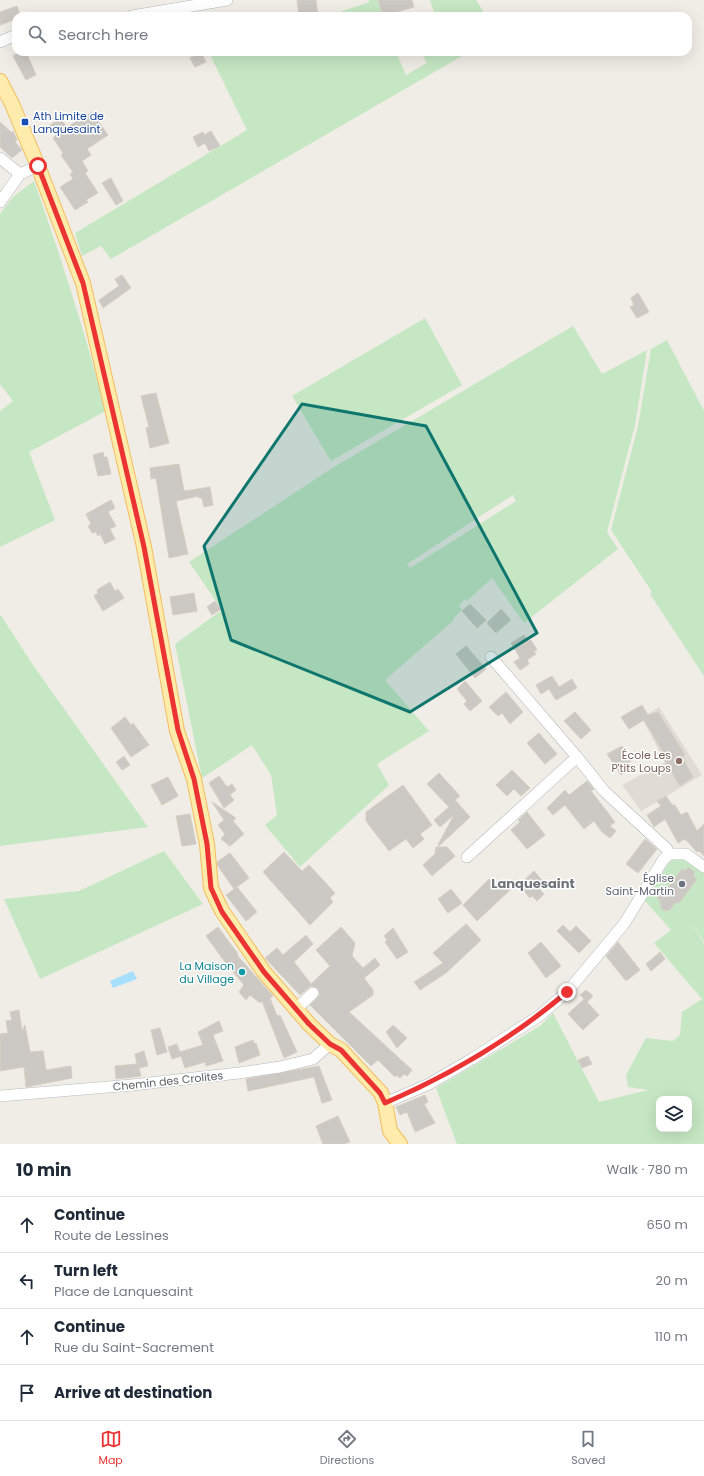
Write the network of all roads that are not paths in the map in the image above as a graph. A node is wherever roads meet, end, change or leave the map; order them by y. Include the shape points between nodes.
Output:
1 (227, 0) edge
2 (156, 12) edge
3 (12, 37) edge
4 (0, 42) edge
5 (0, 81) edge
6 (0, 158) edge
7 (38, 166) junction
8 (20, 174) junction
9 (0, 202) edge
10 (490, 657) dead end
11 (577, 757) junction
12 (669, 854) junction
13 (467, 857) dead end
14 (704, 867) edge
15 (313, 993) dead end
16 (296, 1009) junction
17 (330, 1044) junction
18 (0, 1096) edge
19 (385, 1103) junction
20 (400, 1144) edge

1 - 2 street
3 - 4 street
5 - 7 main road
6 - 8 street
7 - 8 street
7 - 16 main road via 83,283 144,547 178,730 194,779 207,844 211,888 237,936
8 - 9 street
10 - 11 street
11 - 12 street via 604,791 667,849
11 - 13 street
12 - 14 street via 686,854
12 - 19 street via 624,924 567,992 539,1016 466,1062 416,1090
15 - 16 street
16 - 17 main road
17 - 18 street, Chemin des Crolites via 313,1059 273,1068 132,1085
17 - 19 main road via 341,1050 380,1093
19 - 20 main road via 390,1131

